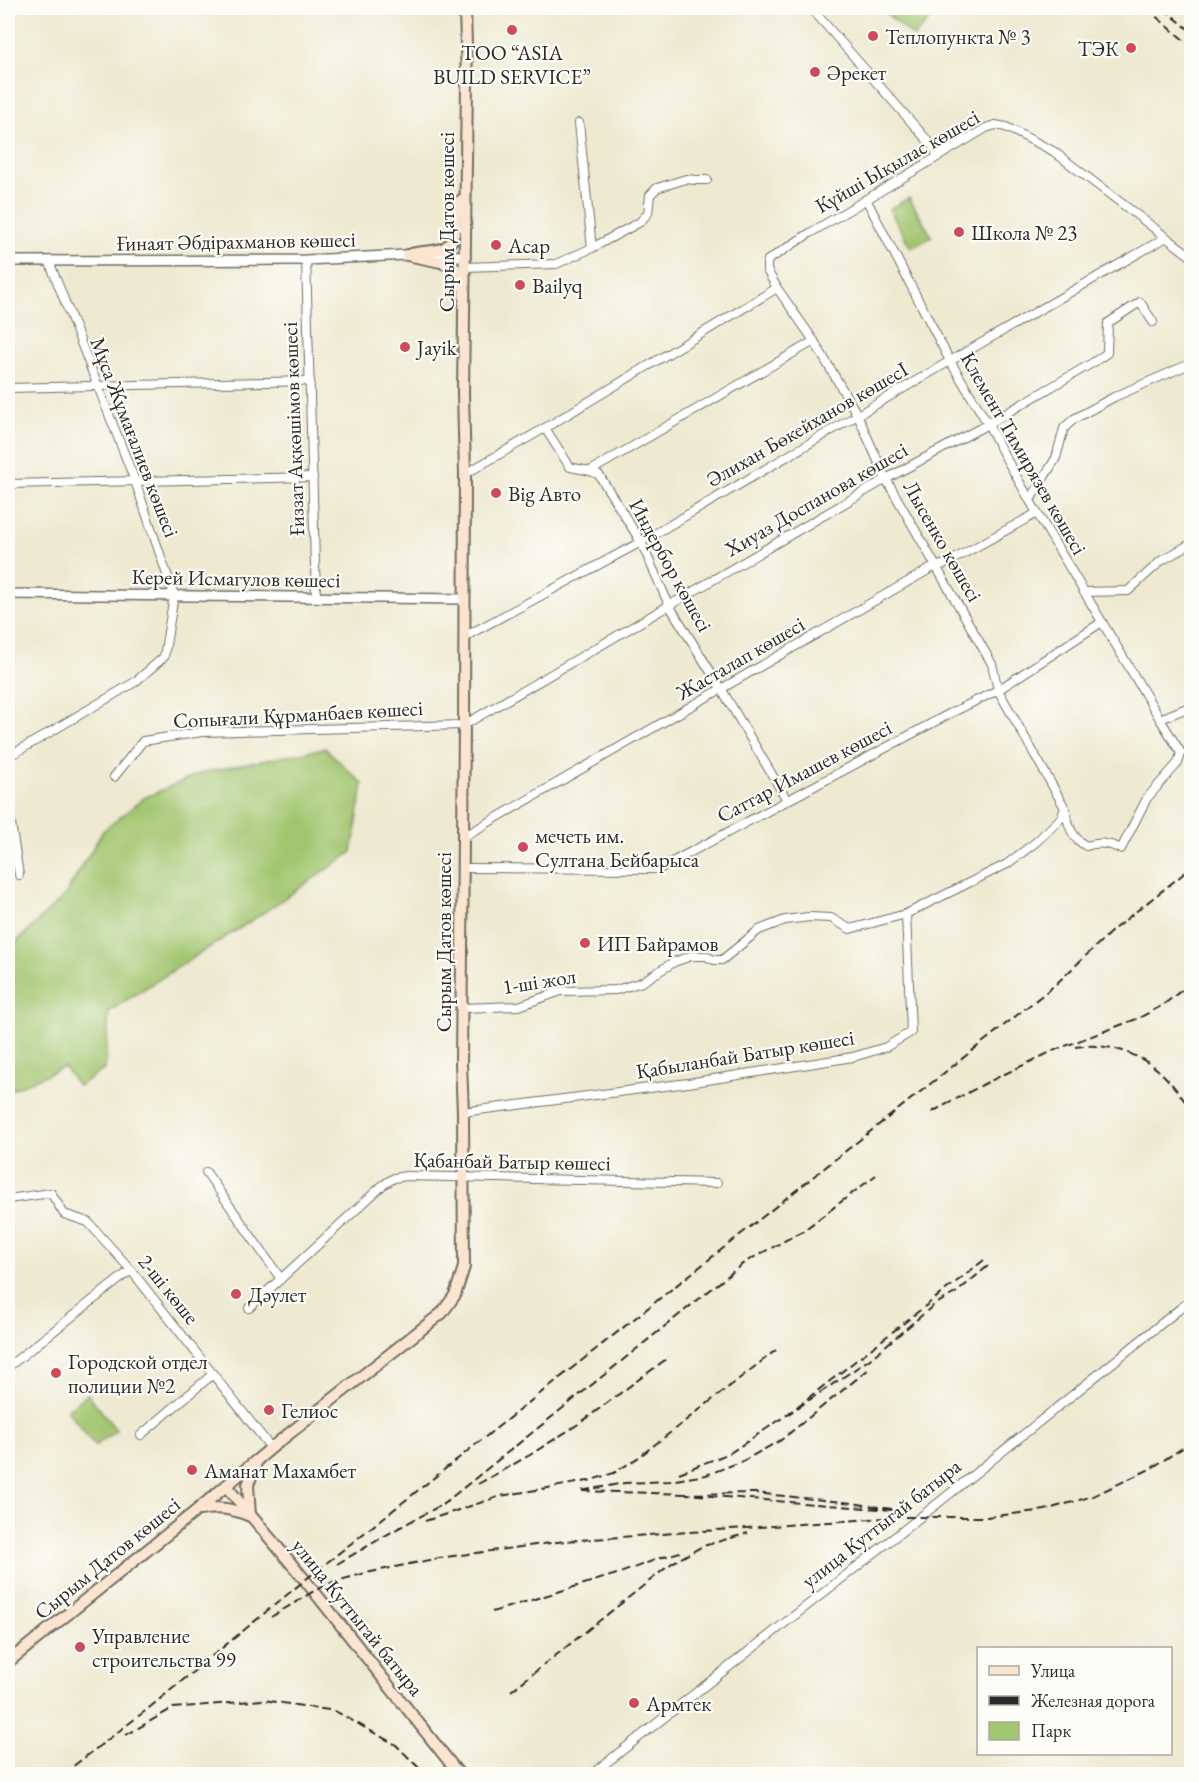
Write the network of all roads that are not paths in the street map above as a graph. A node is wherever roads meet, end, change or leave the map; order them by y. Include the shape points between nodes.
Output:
1 (465, 8) edge
2 (811, 8) edge
3 (579, 123) dead end
4 (937, 157) junction
5 (707, 180) dead end
6 (465, 198) junction
7 (866, 199) junction
8 (1165, 238) junction
9 (592, 248) junction
10 (406, 255) junction
11 (1191, 257) edge
12 (306, 260) junction
13 (8, 261) edge
14 (49, 261) junction
15 (465, 261) junction
16 (766, 264) joint
17 (777, 288) junction
18 (465, 316) junction
19 (1153, 322) dead end
20 (814, 341) junction
21 (950, 361) junction
22 (1191, 363) edge
23 (310, 381) junction
24 (97, 387) junction
25 (8, 388) edge
26 (858, 416) junction
27 (988, 424) junction
28 (545, 428) junction
29 (592, 470) junction
30 (465, 474) junction
31 (313, 477) junction
32 (886, 478) junction
33 (135, 481) junction
34 (8, 484) edge
35 (1030, 501) junction
36 (1037, 513) junction
37 (640, 542) junction
38 (1191, 543) edge
39 (937, 566) junction
40 (1084, 592) junction
41 (8, 594) edge
42 (174, 596) junction
43 (316, 597) junction
44 (464, 599) junction
45 (669, 605) junction
46 (1102, 622) junction
47 (464, 638) junction
48 (722, 690) junction
49 (998, 690) junction
50 (1191, 706) edge
51 (1160, 719) junction
52 (465, 725) junction
53 (8, 757) edge
54 (114, 777) dead end
55 (787, 800) junction
56 (8, 804) edge
57 (1065, 808) junction
58 (463, 837) junction
59 (463, 868) junction
60 (19, 875) dead end
61 (906, 914) junction
62 (462, 1008) junction
63 (464, 1112) junction
64 (206, 1172) dead end
65 (463, 1178) junction
66 (717, 1183) dead end
67 (8, 1199) edge
68 (131, 1270) junction
69 (281, 1279) junction
70 (1191, 1299) edge
71 (249, 1308) dead end
72 (8, 1367) edge
73 (213, 1374) junction
74 (141, 1435) dead end
75 (271, 1448) junction
76 (258, 1460) junction
77 (226, 1486) junction
78 (196, 1511) junction
79 (250, 1516) junction
80 (8, 1662) edge
81 (459, 1774) edge
82 (592, 1774) edge

1 - 6 main road, Сырым Датов көшесі
2 - 4 street via 935,149
3 - 9 street
4 - 7 street, Күйші Ықылас көшесі
4 - 8 street, Күйші Ықылас көшесі via 986,128 1006,127 1053,151
5 - 9 street via 686,178 657,188 650,195 648,213 640,222
6 - 10 main road via 458,204 454,235 447,248
6 - 15 main road, Сырым Датов көшесі
7 - 16 street, Күйші Ықылас көшесі
7 - 21 street, Клемент Тимирязев көшесі
8 - 11 street, Күйші Ықылас көшесі
8 - 21 street, Әлихан Бөкейханов көшесI
9 - 15 street via 556,264
10 - 12 street, Ғинаят Әбдірахманов көшесі
10 - 15 street, Ғинаят Әбдірахманов көшесі
10 - 18 main road via 455,268 460,311
12 - 14 street, Ғинаят Әбдірахманов көшесі
12 - 23 street, Ғиззат Ақкөшімов көшесi
13 - 14 street, Ғинаят Әбдірахманов көшесі
14 - 24 street, Мұса Жұмағалиев көшесі
15 - 18 main road, Сырым Датов көшесі
16 - 17 street, Лысенко көшесі
17 - 20 street, Лысенко көшесі
17 - 28 street
18 - 30 main road, Сырым Датов көшесі
19 - 27 street, Хиуаз Доспанова көшесі via 1140,302 1120,314 1108,323 1107,353
20 - 26 street, Лысенко көшесі
20 - 29 street
21 - 26 street, Әлихан Бөкейханов көшесI
21 - 27 street, Клемент Тимирязев көшесі
22 - 35 street via 1074,419 1064,428 1056,458
23 - 24 street
23 - 31 street, Ғиззат Ақкөшімов көшесi
24 - 25 street
24 - 33 street, Мұса Жұмағалиев көшесі
26 - 32 street, Лысенко көшесі
26 - 37 street, Әлихан Бөкейханов көшесI
27 - 32 street, Хиуаз Доспанова көшесі
27 - 35 street, Клемент Тимирязев көшесі
28 - 29 street via 570,467
28 - 30 street
29 - 37 street, Индербор көшесі via 599,475
30 - 44 main road, Сырым Датов көшесі
31 - 33 street
31 - 43 street, Ғиззат Ақкөшімов көшесi
32 - 39 street, Лысенко көшесі
32 - 45 street, Хиуаз Доспанова көшесі
33 - 34 street
33 - 42 street, Мұса Жұмағалиев көшесі
35 - 36 street, Клемент Тимирязев көшесі
36 - 39 street, Жасталап көшесі
36 - 40 street, Клемент Тимирязев көшесі
37 - 45 street, Индербор көшесі
37 - 47 street, Әлихан Бөкейханов көшесI
38 - 40 street via 1161,561 1128,591
39 - 48 street, Жасталап көшесі
39 - 49 street, Лысенко көшесі via 992,664
40 - 46 street, Клемент Тимирязев көшесі
41 - 42 street, Керей Исмагулов көшесі
42 - 43 street, Керей Исмагулов көшесі
42 - 53 street, Мұса Жұмағалиев көшесі via 164,657 135,682
43 - 44 street, Керей Исмагулов көшесі
44 - 47 main road, Сырым Датов көшесі
45 - 48 street, Индербор көшесі
45 - 52 street, Хиуаз Доспанова көшесі
46 - 49 street, Саттар Имашев көшесі
46 - 51 street, Клемент Тимирязев көшесі
47 - 52 main road, Сырым Датов көшесі
48 - 55 street, Индербор көшесі
48 - 58 street, Жасталап көшесі
49 - 55 street, Саттар Имашев көшесі
49 - 57 street, Лысенко көшесі
50 - 51 street
51 - 57 street via 1181,753 1178,763 1147,798 1121,849 1107,843 1086,846 1076,840
52 - 54 street, Сопығали Құрманбаев көшесі via 202,732 143,741
52 - 58 main road, Сырым Датов көшесі
55 - 59 street, Саттар Имашев көшесі via 659,869
56 - 60 street
57 - 61 street via 1061,818 1007,864
58 - 59 main road, Сырым Датов көшесі
59 - 62 main road, Сырым Датов көшесі
61 - 62 street, 1-ші жол via 850,929 831,918 785,920 759,930 722,960 691,956 642,982 616,990 561,992 519,1006
61 - 63 street, Қабыланбай Батыр көшесі via 911,1032 886,1047 853,1057 688,1083
62 - 63 main road, Сырым Датов көшесі
63 - 65 main road, Сырым Датов көшесі
64 - 69 street
65 - 66 street, Қабанбай Батыр көшесі
65 - 69 street, Қабанбай Батыр көшесі via 394,1178
65 - 75 main road, Сырым Датов көшесі via 464,1267 455,1295 442,1313
67 - 68 street, 2-ші көше via 51,1193 64,1214 88,1222
68 - 72 street
68 - 73 street, 2-ші көше
69 - 71 street, Қабанбай Батыр көшесі
70 - 82 street, улица Куттыгай батыра
73 - 74 street
73 - 75 street, 2-ші көше
75 - 76 main road, Сырым Датов көшесі
76 - 77 main road, Сырым Датов көшесі
76 - 79 main road via 248,1485
77 - 78 main road, Сырым Датов көшесі
77 - 79 main road, улица Куттыгай батыра
78 - 79 main road via 221,1507
78 - 80 main road, Сырым Датов көшесі
79 - 81 main road, улица Куттыгай батыра

